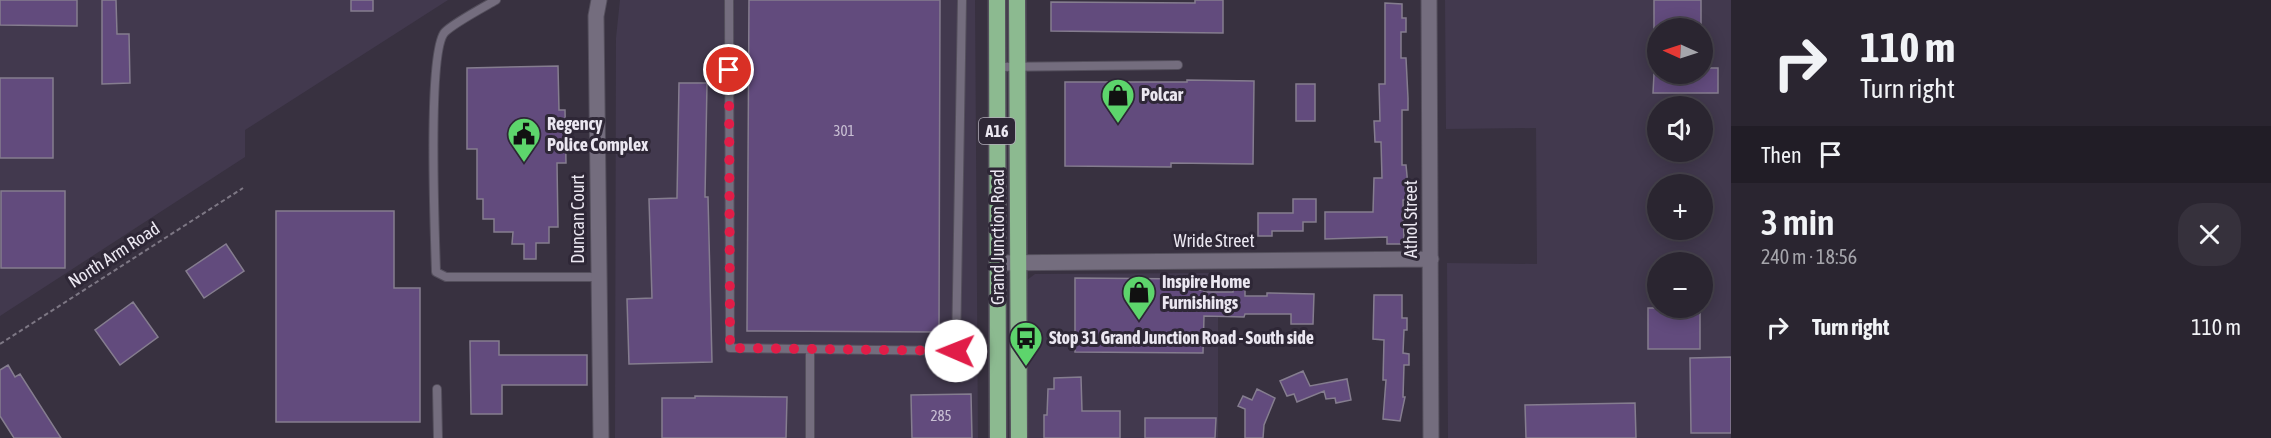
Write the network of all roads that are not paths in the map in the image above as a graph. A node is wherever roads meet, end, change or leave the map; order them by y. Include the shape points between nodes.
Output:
1 (496, 0) edge
2 (599, 0) edge
3 (729, 0) edge
4 (962, 0) edge
5 (996, 0) edge
6 (1017, 0) edge
7 (1429, 0) edge
8 (1178, 65) dead end
9 (997, 66) junction
10 (1017, 66) junction
11 (1431, 259) junction
12 (1018, 262) junction
13 (998, 263) junction
14 (598, 277) junction
15 (810, 349) junction
16 (437, 389) dead end
17 (438, 438) edge
18 (601, 438) edge
19 (810, 438) edge
20 (998, 438) edge
21 (1019, 438) edge
22 (1431, 438) edge

1 - 14 lane via 445,32 439,44 434,88 435,273 446,277
2 - 14 street, Duncan Court
3 - 15 lane via 730,348
4 - 15 lane via 956,351
5 - 9 highway, Grand Junction Road / A16
6 - 10 highway, Grand Junction Road / A16
7 - 11 street, Athol Street
8 - 10 lane
9 - 10 lane
9 - 13 highway, Grand Junction Road / A16
10 - 12 highway, Grand Junction Road / A16
11 - 12 street, Wride Street
11 - 22 street, Athol Street
12 - 13 street, Wride Street
12 - 21 highway, Grand Junction Road / A16
13 - 20 highway, Grand Junction Road / A16
14 - 18 street, Duncan Court
15 - 19 lane
16 - 17 lane

